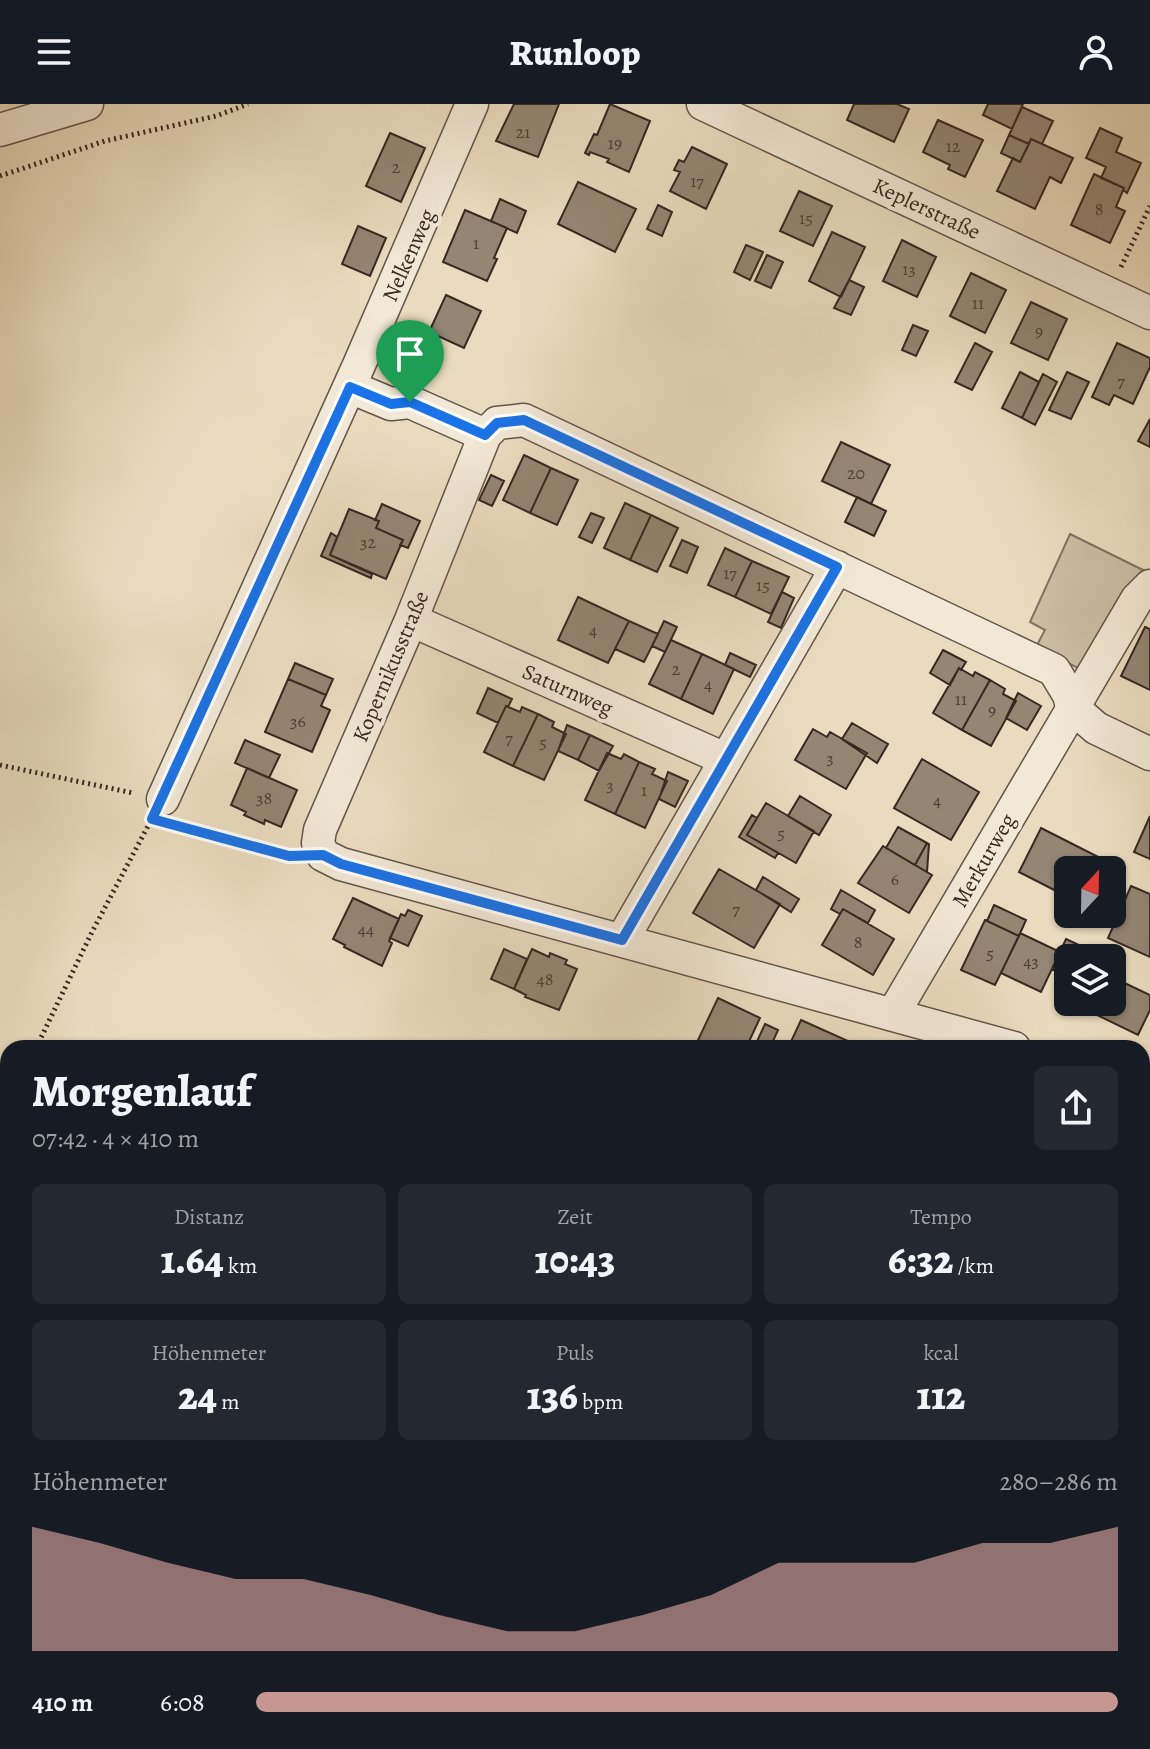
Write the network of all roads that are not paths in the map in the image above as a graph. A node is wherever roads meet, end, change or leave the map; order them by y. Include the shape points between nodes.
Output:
1 (87, 104) edge
2 (472, 104) edge
3 (703, 104) edge
4 (0, 130) edge
5 (1150, 313) edge
6 (350, 387) junction
7 (485, 435) junction
8 (837, 567) junction
9 (1150, 586) edge
10 (411, 620) junction
11 (1072, 707) junction
12 (1150, 754) edge
13 (725, 759) junction
14 (157, 809) road end
15 (622, 940) junction
16 (893, 1014) junction
17 (986, 1040) edge

1 - 4 street
2 - 6 street, Nelkenweg
3 - 5 street, Keplerstraße
6 - 7 street via 391,404 410,402
6 - 14 street, Nelkenweg
7 - 8 street via 497,423 524,420
7 - 10 street, Kopernikusstraße
8 - 11 street via 1054,670
8 - 13 street
9 - 11 street
10 - 13 street, Saturnweg
10 - 15 street, Kopernikusstraße via 320,830 323,855
11 - 12 street via 1096,728
11 - 16 street, Merkurweg
13 - 15 street
15 - 16 street
16 - 17 street

